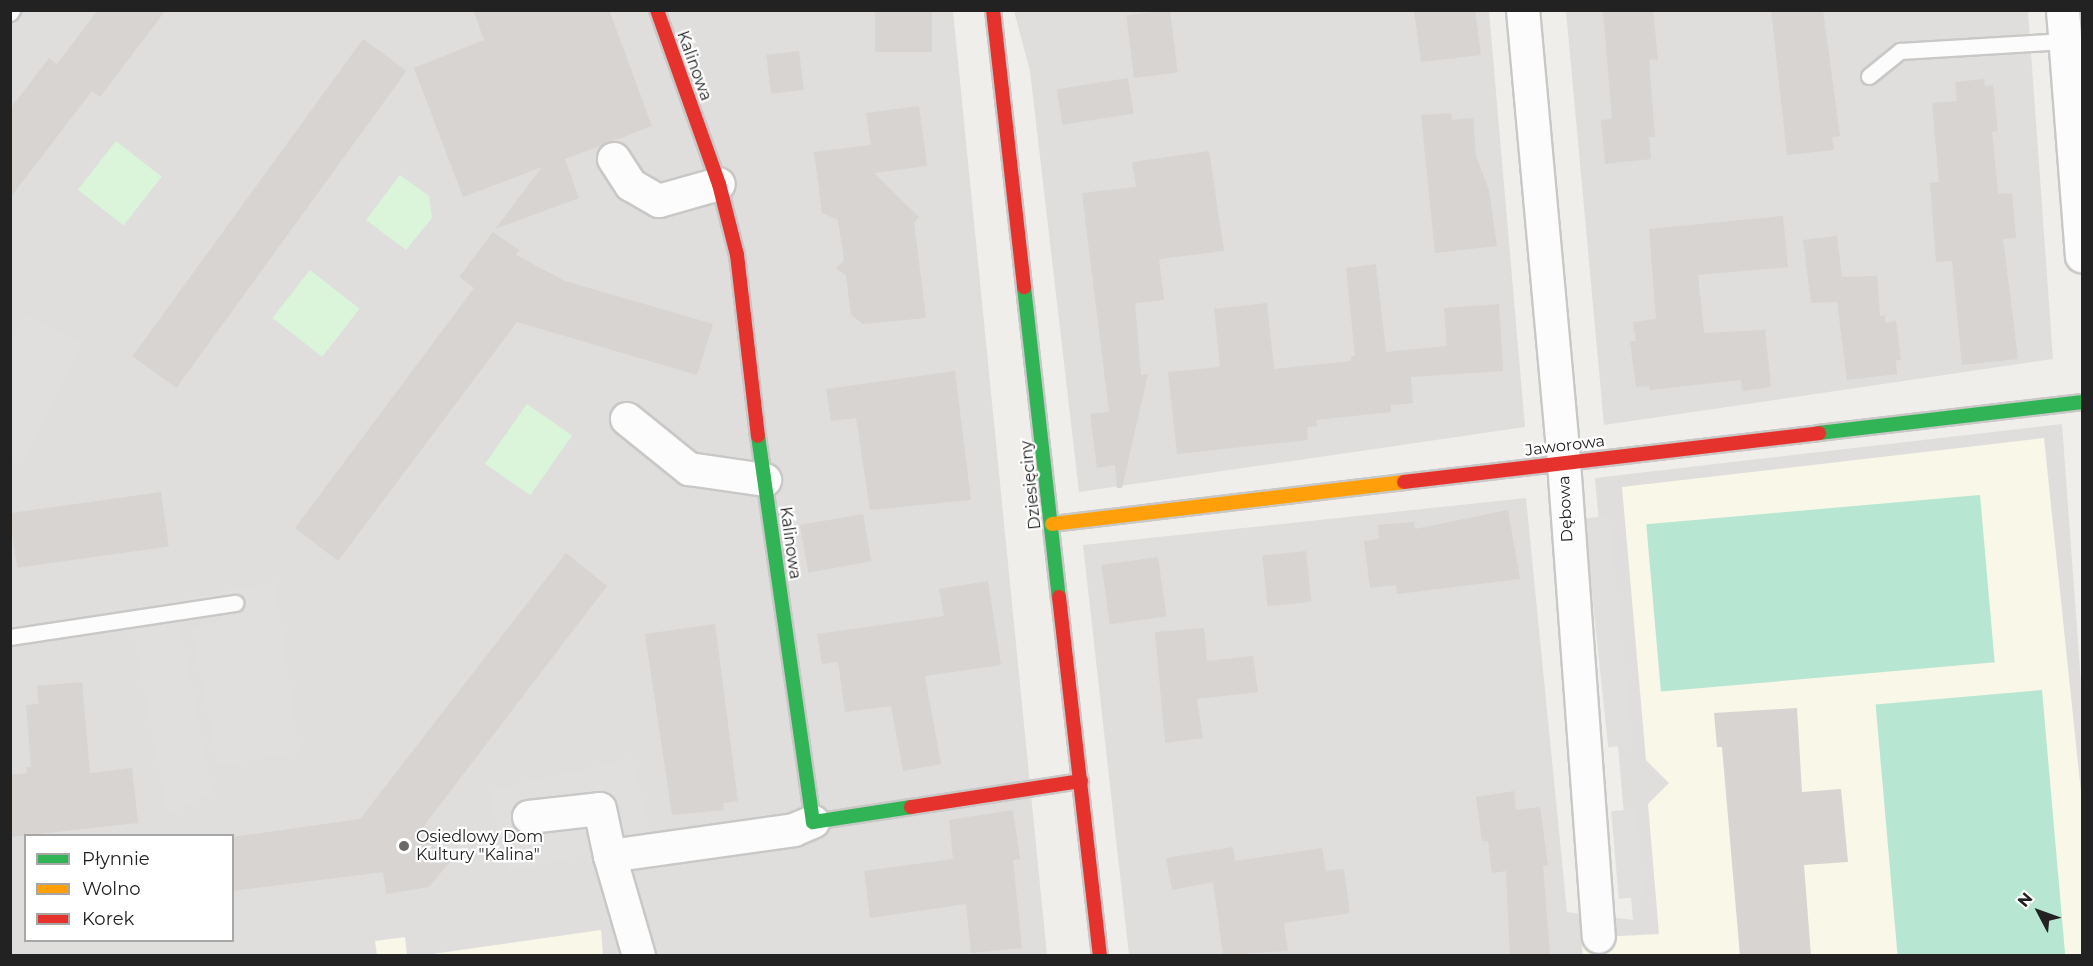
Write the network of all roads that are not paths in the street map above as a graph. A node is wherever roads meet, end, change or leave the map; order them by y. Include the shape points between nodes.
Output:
1 (657, 10) edge
2 (993, 10) edge
3 (1523, 10) edge
4 (2064, 26) edge
5 (1869, 76) dead end
6 (614, 159) dead end
7 (719, 184) junction
8 (2082, 256) edge
9 (2082, 402) edge
10 (627, 419) dead end
11 (1564, 463) junction
12 (765, 480) junction
13 (1052, 524) junction
14 (234, 603) dead end
15 (10, 637) edge
16 (1081, 781) junction
17 (529, 817) dead end
18 (813, 822) junction
19 (610, 856) junction
20 (1599, 946) edge
21 (639, 956) edge
22 (1100, 956) edge

1 - 7 street, Kalinowa
2 - 13 street, Dziesięciny
3 - 11 street, Dębowa
4 - 5 lane via 1900,51
4 - 8 street
6 - 7 street via 631,185 658,201
7 - 12 street, Kalinowa via 738,266
9 - 11 street, Jaworowa
10 - 12 street via 689,469
11 - 13 street, Jaworowa
11 - 20 street, Dębowa
12 - 18 street, Kalinowa
13 - 16 street, Dziesięciny
14 - 15 lane
16 - 18 street
16 - 22 street, Dziesięciny
17 - 19 street via 600,809
18 - 19 street via 794,830
19 - 21 street

